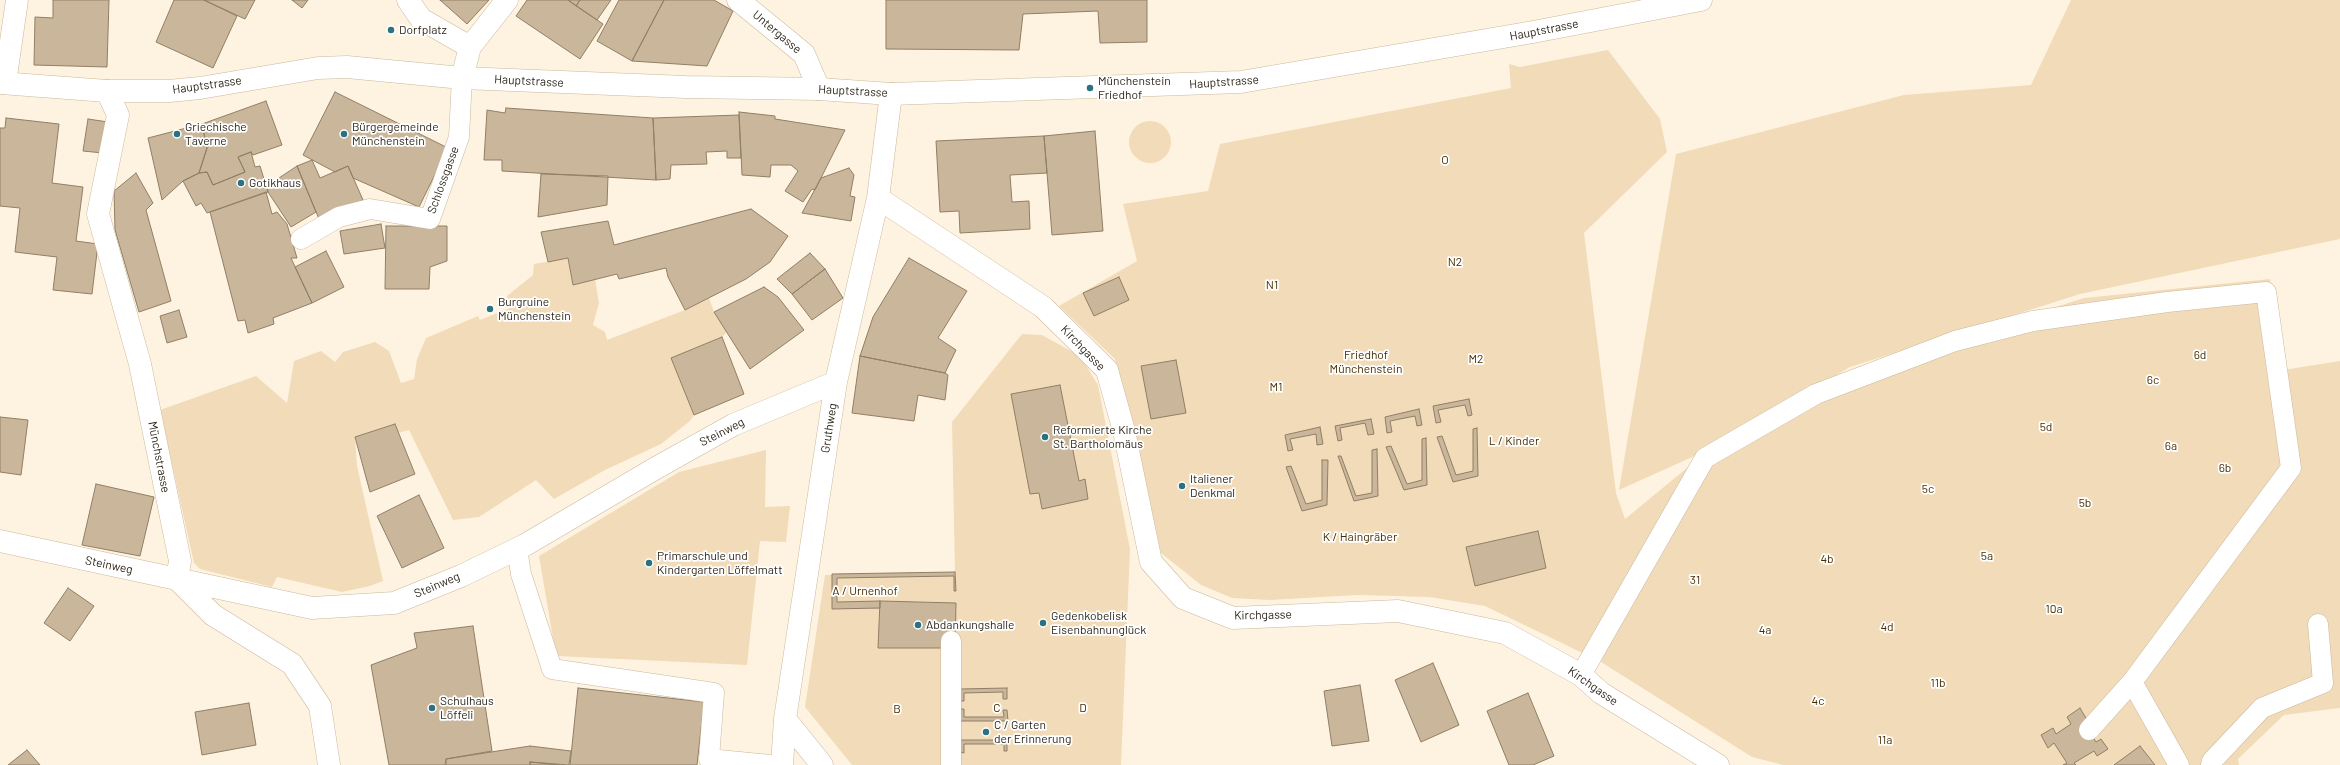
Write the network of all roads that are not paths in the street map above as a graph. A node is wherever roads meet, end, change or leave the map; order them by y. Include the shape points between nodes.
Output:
1 (17, 0) edge
2 (408, 0) edge
3 (507, 0) edge
4 (738, 0) edge
5 (1701, 0) edge
6 (470, 46) junction
7 (462, 78) junction
8 (2, 83) edge
9 (820, 89) junction
10 (107, 91) junction
11 (891, 94) junction
12 (878, 198) junction
13 (301, 239) dead end
14 (836, 382) junction
15 (0, 541) edge
16 (517, 549) junction
17 (177, 579) junction
18 (2318, 624) dead end
19 (951, 641) dead end
20 (1581, 675) junction
21 (2132, 682) junction
22 (785, 720) junction
23 (2089, 730) dead end
24 (329, 765) edge
25 (770, 765) edge
26 (782, 765) edge
27 (822, 765) edge
28 (951, 765) edge
29 (1718, 765) edge
30 (2179, 765) edge
31 (2211, 765) edge

1 - 8 street
2 - 6 street via 421,19
3 - 6 street
4 - 9 street, Untergasse via 804,54
5 - 11 street, Hauptstrasse via 1533,32 1240,82
6 - 7 street
7 - 9 street, Hauptstrasse via 686,88
7 - 10 street, Hauptstrasse via 347,67 318,68 200,88
7 - 13 lane, Schlossgasse via 459,137 430,218 370,209 338,217
8 - 10 street, Hauptstrasse
9 - 11 street, Hauptstrasse
10 - 17 street, Münchstrasse via 118,115 98,214 140,364 180,561
11 - 12 street, Gruthweg
12 - 14 street, Gruthweg
12 - 20 street, Kirchgasse via 1043,307 1107,370 1124,431 1151,562 1183,598 1233,618 1398,611 1505,634
14 - 16 street, Steinweg via 732,425
14 - 22 street, Gruthweg
15 - 17 street, Steinweg
16 - 17 street, Steinweg via 461,576 394,603 312,608
16 - 25 lane via 521,574 552,669 714,693 709,759
17 - 24 street via 213,615 292,664 320,706
18 - 31 lane via 2323,683 2262,708 2212,760
19 - 28 lane
20 - 21 lane via 1706,458 1816,394 1955,341 2033,321 2167,302 2266,292 2291,468
20 - 29 street, Kirchgasse via 1602,693
21 - 23 lane
21 - 30 lane
22 - 26 street, Gruthweg
22 - 27 street

